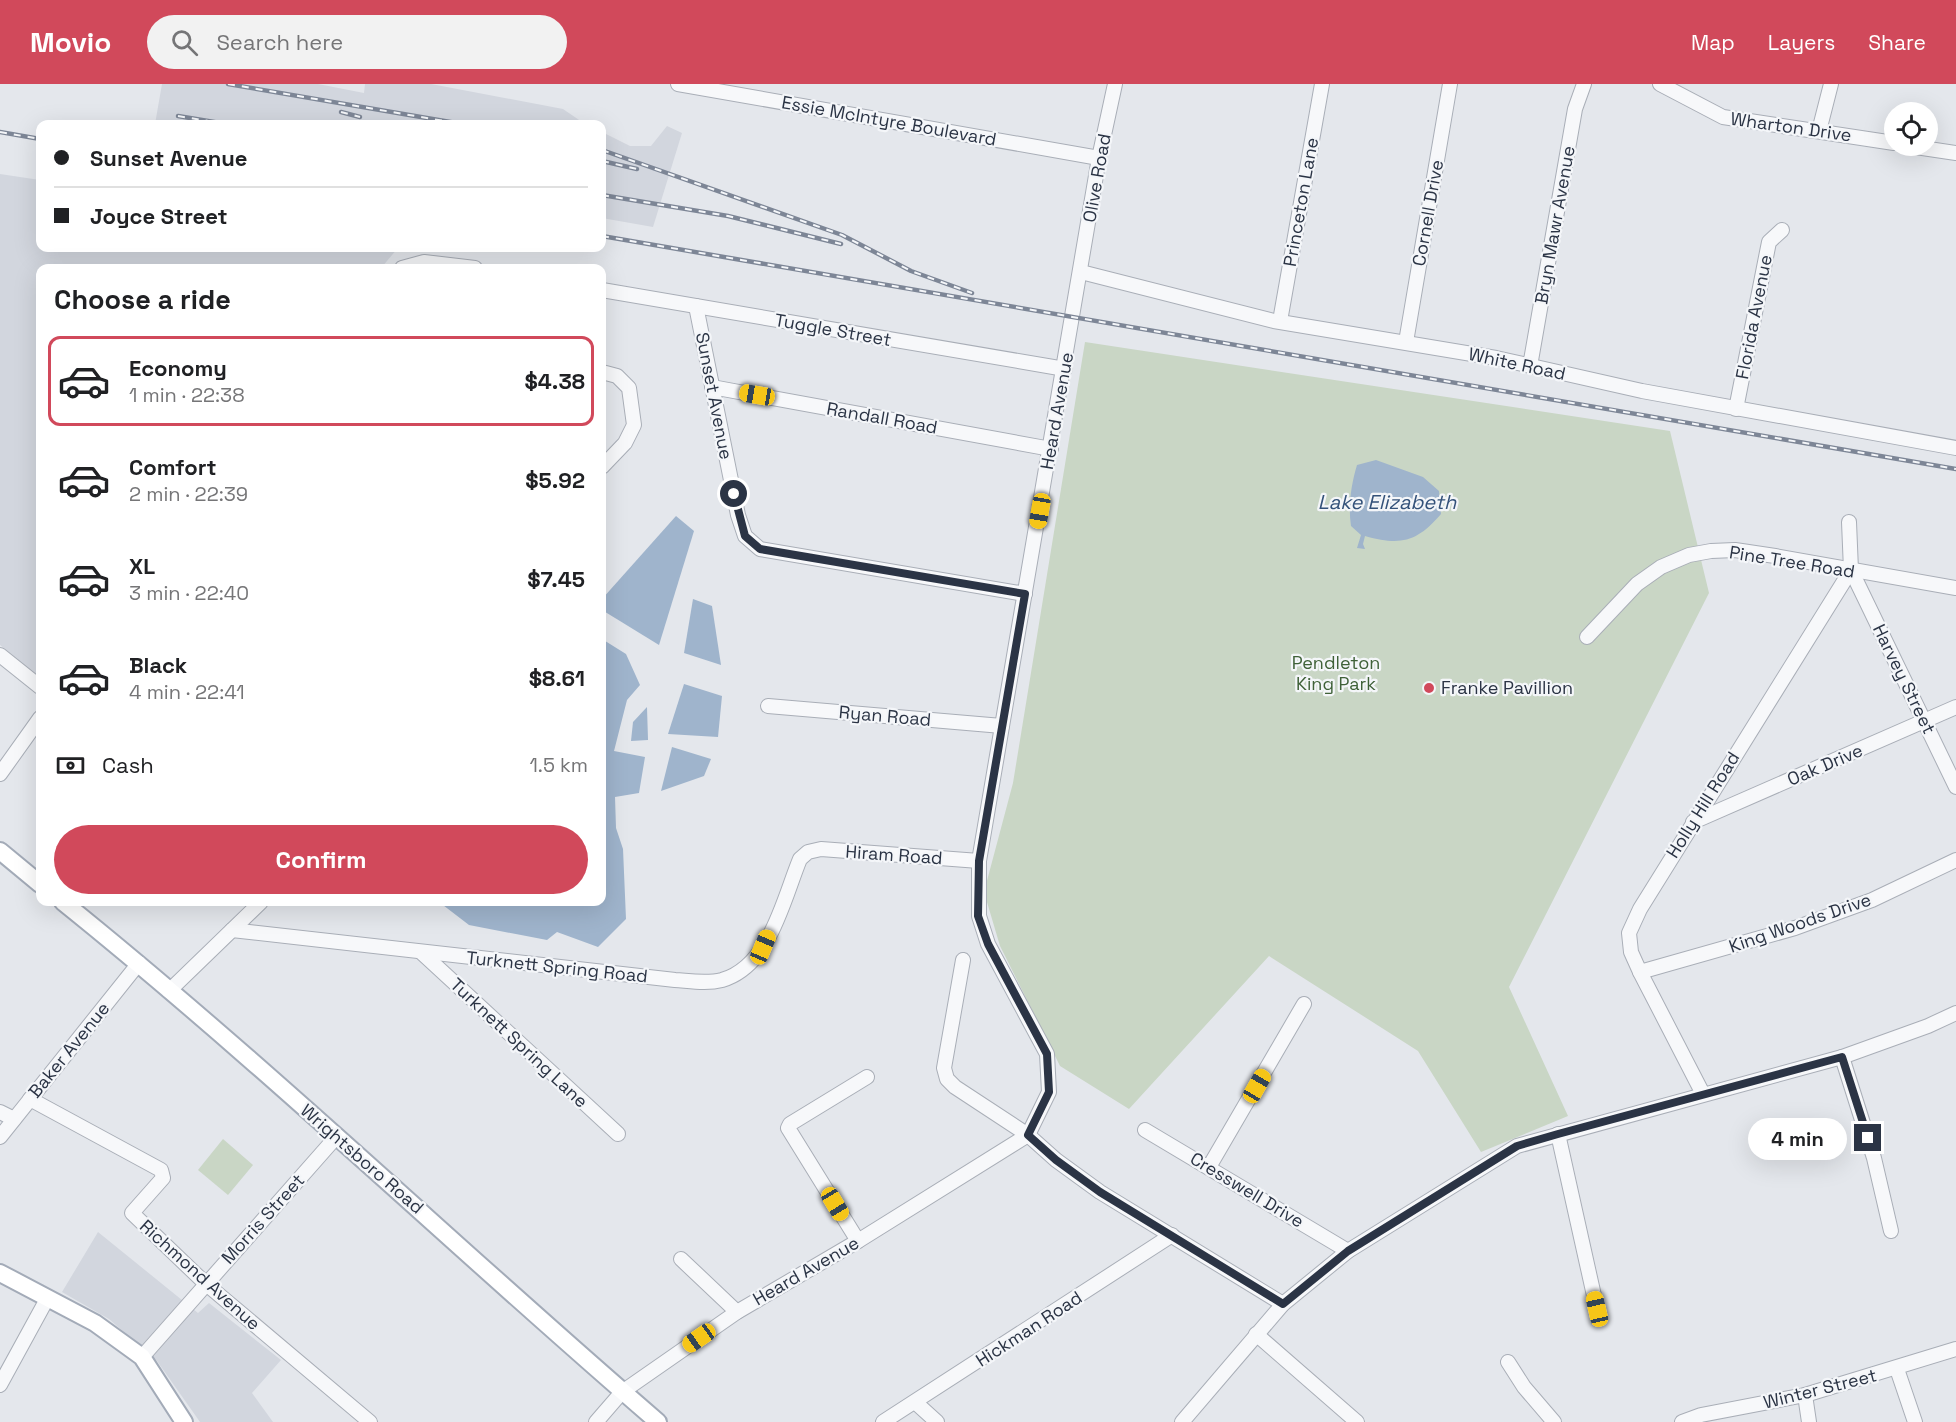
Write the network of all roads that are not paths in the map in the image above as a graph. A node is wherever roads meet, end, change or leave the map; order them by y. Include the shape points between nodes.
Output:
1 (678, 84) edge
2 (1115, 84) edge
3 (1322, 84) edge
4 (1450, 84) edge
5 (1584, 84) edge
6 (1660, 84) edge
7 (1830, 84) edge
8 (1675, 87) edge
9 (1819, 131) junction
10 (1884, 141) edge
11 (1938, 150) edge
12 (1956, 153) edge
13 (1099, 158) junction
14 (1782, 230) dead end
15 (415, 264) edge
16 (446, 264) edge
17 (1081, 272) junction
18 (606, 291) edge
19 (696, 306) junction
20 (1280, 321) junction
21 (1406, 342) junction
22 (1530, 366) junction
23 (1065, 369) junction
24 (606, 373) edge
25 (712, 387) junction
26 (1736, 409) junction
27 (1956, 448) edge
28 (1051, 449) junction
29 (606, 463) edge
30 (1849, 522) dead end
31 (1851, 570) junction
32 (1956, 588) edge
33 (1025, 594) junction
34 (1587, 638) dead end
35 (0, 655) edge
36 (36, 684) edge
37 (768, 706) dead end
38 (1956, 706) edge
39 (1925, 722) junction
40 (36, 724) edge
41 (1002, 726) junction
42 (0, 774) edge
43 (1956, 787) edge
44 (1693, 822) junction
45 (0, 851) edge
46 (808, 852) joint
47 (1956, 860) edge
48 (979, 861) junction
49 (36, 881) edge
50 (68, 906) edge
51 (257, 906) edge
52 (232, 930) junction
53 (421, 952) junction
54 (963, 960) dead end
55 (139, 963) junction
56 (1640, 972) junction
57 (169, 991) junction
58 (1304, 1004) dead end
59 (1956, 1013) edge
60 (1842, 1057) junction
61 (867, 1077) dead end
62 (1703, 1094) junction
63 (30, 1099) junction
64 (0, 1112) edge
65 (14, 1119) junction
66 (1145, 1130) dead end
67 (618, 1134) dead end
68 (1558, 1134) junction
69 (1028, 1135) junction
70 (337, 1136) junction
71 (0, 1137) edge
72 (1209, 1167) junction
73 (1891, 1231) dead end
74 (1172, 1235) junction
75 (858, 1241) junction
76 (1348, 1251) junction
77 (681, 1259) dead end
78 (0, 1273) edge
79 (205, 1283) junction
80 (47, 1299) junction
81 (1283, 1304) junction
82 (1597, 1309) dead end
83 (737, 1312) junction
84 (1256, 1334) junction
85 (1956, 1350) edge
86 (142, 1357) junction
87 (1508, 1362) dead end
88 (1897, 1369) junction
89 (0, 1385) edge
90 (622, 1392) junction
91 (1805, 1395) junction
92 (915, 1402) junction
93 (184, 1422) edge
94 (370, 1422) edge
95 (596, 1422) edge
96 (657, 1422) edge
97 (883, 1422) edge
98 (937, 1422) edge
99 (1182, 1422) edge
100 (1357, 1422) edge
101 (1554, 1422) edge
102 (1682, 1422) edge
103 (1809, 1422) edge
104 (1915, 1422) edge

1 - 13 street, Essie McIntyre Boulevard
2 - 13 street, Olive Road
3 - 20 street, Princeton Lane
4 - 21 street, Cornell Drive
5 - 22 street, Bryn Mawr Avenue via 1575,109
6 - 8 street, Wharton Drive
7 - 9 street
8 - 9 street, Wharton Drive via 1723,117
9 - 10 street, Wharton Drive
11 - 12 street
13 - 17 street, Olive Road
14 - 26 street, Florida Avenue via 1769,242
15 - 16 street
17 - 20 street, White Road
17 - 23 street, Heard Avenue
18 - 19 street, Tuggle Street
19 - 23 street, Tuggle Street
19 - 25 street, Sunset Avenue
20 - 21 street, White Road
21 - 22 street, White Road
22 - 26 street, White Road
23 - 28 street, Heard Avenue
24 - 29 street via 624,381 632,396 634,425 625,443
25 - 28 street, Randall Road
25 - 33 street, Sunset Avenue via 738,515 745,536 760,549
26 - 27 street, White Road
28 - 33 street, Heard Avenue
30 - 31 street
31 - 32 street, Pine Tree Road
31 - 34 street, Pine Tree Road via 1735,550 1689,555 1661,567 1637,584
31 - 39 street, Harvey Street
31 - 44 street, Holly Hill Road
33 - 41 street, Heard Avenue
35 - 36 street
37 - 41 street, Ryan Road
38 - 39 street, Oak Drive
39 - 43 street, Harvey Street
39 - 44 street, Oak Drive
40 - 42 street
41 - 48 street, Heard Avenue
44 - 56 street, Holly Hill Road via 1629,933 1631,952
45 - 49 main road
46 - 48 street, Hiram Road via 821,849
46 - 53 street, Turknett Spring Road via 800,859 763,947 744,969 721,981 686,981
47 - 56 street, King Woods Drive via 1872,900 1796,928
48 - 69 street, Heard Avenue via 978,916 988,944 1047,1054 1049,1092
50 - 55 main road, Wrightsboro Road
51 - 52 street
52 - 53 street, Turknett Spring Road
52 - 57 street
53 - 67 street, Turknett Spring Lane
54 - 69 street via 944,1068 947,1079
55 - 57 main road, Wrightsboro Road
55 - 63 street, Baker Avenue
56 - 62 street, Holly Hill Road
57 - 70 main road, Wrightsboro Road
58 - 72 street
59 - 60 street
60 - 62 street
60 - 73 street via 1874,1158
61 - 75 street via 788,1128
62 - 68 street
63 - 65 street, Baker Avenue
63 - 79 street, Richmond Avenue via 161,1170 163,1178 132,1213
64 - 65 street
65 - 71 street, Baker Avenue
66 - 72 street, Cresswell Drive
68 - 76 street via 1517,1146
68 - 82 street
69 - 74 street via 1100,1192
69 - 75 street, Heard Avenue
70 - 79 street, Morris Street
70 - 90 main road, Wrightsboro Road
72 - 76 street, Cresswell Drive
74 - 81 street
74 - 92 street, Hickman Road
75 - 83 street, Heard Avenue
76 - 81 street
77 - 83 street
78 - 80 main road
79 - 86 street, Morris Street
79 - 94 street, Richmond Avenue
80 - 86 main road via 95,1323
80 - 89 street
81 - 84 street
83 - 90 street, Heard Avenue
84 - 99 street
84 - 100 street
85 - 88 street, Winter Street
86 - 93 main road
87 - 101 street
88 - 91 street, Winter Street
88 - 104 street
90 - 95 street, Heard Avenue
90 - 96 main road, Wrightsboro Road
91 - 102 street, Winter Street
91 - 103 street
92 - 97 street, Hickman Road
92 - 98 street

